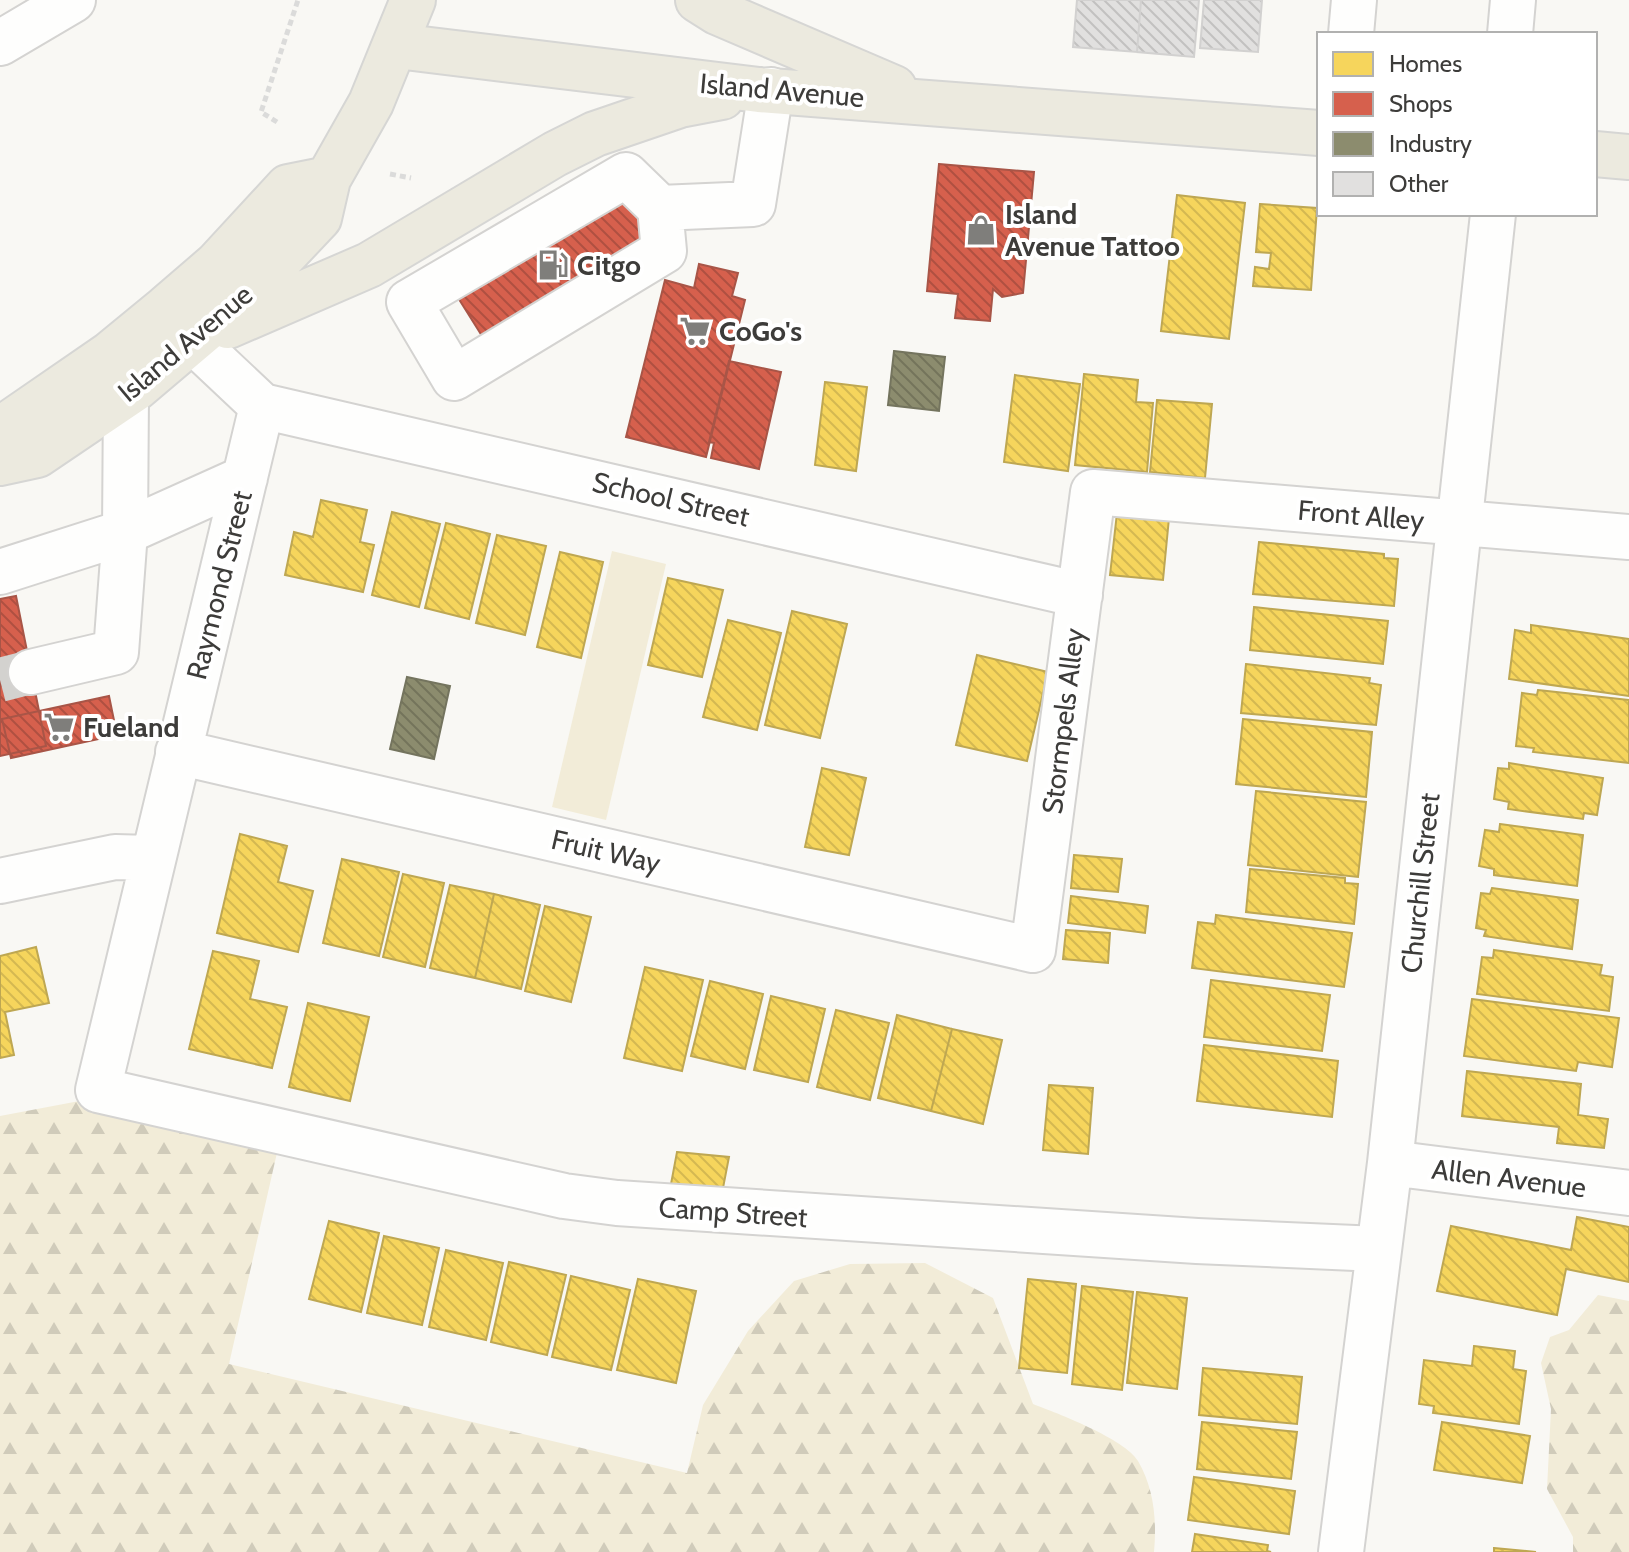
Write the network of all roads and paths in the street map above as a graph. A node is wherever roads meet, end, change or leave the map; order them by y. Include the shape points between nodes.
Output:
1 (73, 0) edge
2 (298, 0) edge
3 (413, 0) edge
4 (698, 0) edge
5 (1354, 0) edge
6 (1513, 0) edge
7 (1351, 32) edge
8 (1510, 32) edge
9 (3, 36) edge
10 (397, 46) junction
11 (765, 90) junction
12 (926, 102) junction
13 (277, 122) dead end
14 (1317, 133) edge
15 (1597, 154) edge
16 (1629, 157) edge
17 (328, 179) junction
18 (660, 208) junction
19 (1493, 216) edge
20 (369, 265) junction
21 (409, 302) junction
22 (193, 341) junction
23 (454, 378) junction
24 (126, 394) junction
25 (262, 406) junction
26 (0, 435) edge
27 (438, 444) junction
28 (0, 463) edge
29 (245, 478) junction
30 (1093, 492) joint
31 (1459, 523) junction
32 (125, 532) junction
33 (1629, 537) edge
34 (0, 572) edge
35 (1080, 595) junction
36 (31, 672) tunnel mouth
37 (178, 752) junction
38 (151, 858) junction
39 (0, 881) edge
40 (1033, 950) joint
41 (98, 1090) joint
42 (1390, 1163) junction
43 (1629, 1193) edge
44 (1378, 1249) junction
45 (1341, 1552) edge

1 - 9 street
2 - 13 path via 261,112
3 - 10 main road
4 - 12 main road
5 - 7 street
6 - 8 street
10 - 11 main road, Island Avenue
10 - 17 main road, Island Avenue
11 - 12 main road, Island Avenue
11 - 18 street via 753,204
11 - 20 main road via 680,105 595,134
12 - 14 main road, Island Avenue
15 - 16 main road
17 - 22 main road, Island Avenue via 319,218 248,293
17 - 26 main road, Island Avenue via 288,187 217,264 110,354
18 - 21 street via 626,175
18 - 23 street via 664,251
19 - 31 street, Churchill Street
20 - 21 street
20 - 22 main road
21 - 23 street
22 - 24 main road, Island Avenue
22 - 25 street
23 - 27 street
24 - 28 main road, Island Avenue via 37,455
24 - 32 street
25 - 27 street, School Street
25 - 29 street, Raymond Street
27 - 35 street, School Street
29 - 32 street
29 - 37 street, Raymond Street
30 - 31 street, Front Alley
30 - 35 street, Stormpels Alley
31 - 33 street, Front Alley
31 - 42 street, Churchill Street
32 - 34 street
32 - 36 street via 116,652
35 - 40 street, Stormpels Alley
37 - 38 street, Raymond Street
37 - 40 street, Fruit Way
38 - 39 street via 115,857
38 - 41 street, Raymond Street
41 - 44 street, Camp Street via 564,1196 617,1203
42 - 43 street, Allen Avenue
42 - 44 street, Churchill Street
44 - 45 street, Churchill Street

